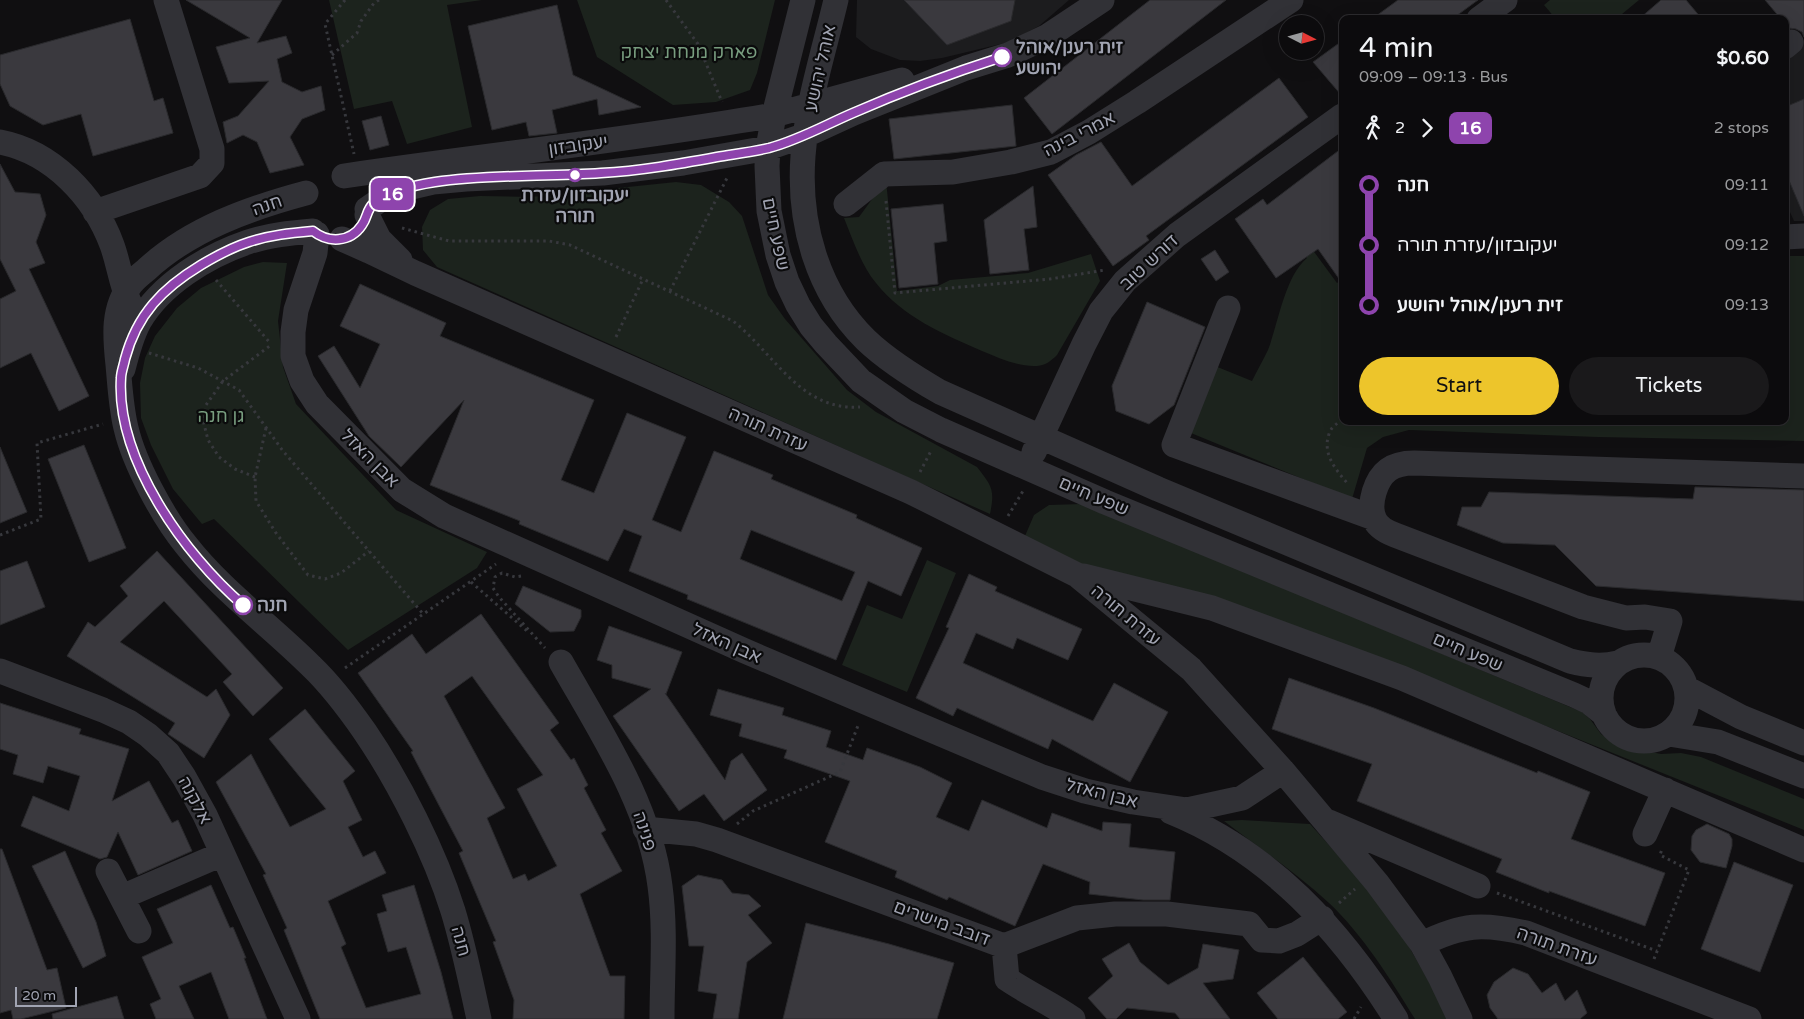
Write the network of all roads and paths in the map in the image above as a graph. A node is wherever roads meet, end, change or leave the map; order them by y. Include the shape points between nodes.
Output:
1 (166, 0) edge
2 (345, 0) edge
3 (379, 0) edge
4 (666, 0) edge
5 (803, 0) edge
6 (836, 0) edge
7 (1102, 0) edge
8 (1291, 0) edge
9 (1505, 0) edge
10 (1484, 15) edge
11 (332, 55) junction
12 (966, 68) junction
13 (723, 105) dead end
14 (811, 105) junction
15 (774, 115) junction
16 (1339, 118) edge
17 (806, 135) junction
18 (0, 142) edge
19 (768, 148) junction
20 (349, 166) junction
21 (884, 174) junction
22 (728, 175) dead end
23 (306, 192) junction
24 (846, 204) dead end
25 (95, 212) junction
26 (367, 212) junction
27 (396, 227) dead end
28 (327, 236) junction
29 (1804, 236) edge
30 (1789, 237) edge
31 (203, 264) junction
32 (415, 273) junction
33 (643, 279) junction
34 (1125, 281) junction
35 (670, 291) junction
36 (126, 294) junction
37 (1228, 308) dead end
38 (139, 322) junction
39 (272, 345) junction
40 (128, 347) junction
41 (278, 352) dead end
42 (607, 357) junction
43 (222, 381) junction
44 (892, 404) junction
45 (123, 410) junction
46 (1339, 422) edge
47 (266, 427) junction
48 (941, 430) junction
49 (1041, 437) junction
50 (1031, 469) junction
51 (1804, 476) edge
52 (255, 477) junction
53 (1375, 491) junction
54 (911, 492) junction
55 (1374, 518) junction
56 (997, 534) junction
57 (0, 535) edge
58 (369, 551) junction
59 (524, 553) junction
60 (1077, 575) junction
61 (471, 582) junction
62 (424, 615) junction
63 (536, 640) junction
64 (1658, 656) junction
65 (560, 662) joint
66 (1618, 664) junction
67 (0, 671) edge
68 (325, 682) junction
69 (1686, 688) junction
70 (867, 703) junction
71 (1604, 714) junction
72 (1669, 734) junction
73 (1804, 743) edge
74 (1283, 771) junction
75 (1804, 776) edge
76 (1665, 790) junction
77 (1155, 805) junction
78 (1324, 820) junction
79 (645, 829) junction
80 (717, 840) junction
81 (1654, 840) joint
82 (1804, 850) edge
83 (222, 854) junction
84 (108, 871) dead end
85 (1370, 875) junction
86 (1478, 886) joint
87 (122, 897) junction
88 (1322, 918) junction
89 (139, 931) dead end
90 (1422, 944) junction
91 (1004, 946) junction
92 (1657, 951) junction
93 (1646, 979) junction
94 (298, 1019) edge
95 (479, 1019) edge
96 (662, 1019) edge
97 (1074, 1019) edge
98 (1396, 1019) edge
99 (1460, 1019) edge
100 (1749, 1019) edge

1 - 25 street via 212,149 212,163 200,176
2 - 11 path via 325,24
3 - 11 path via 361,21 357,33
4 - 13 path via 698,44
5 - 15 street, אוהל יהושע
6 - 14 street, אוהל יהושע
7 - 12 street via 1048,36 1008,55
8 - 21 street, אמרי בינה via 1137,102 1051,152 953,172
9 - 10 street
11 - 20 path
12 - 14 street, יעקובזון via 883,85
12 - 17 street, יעקובזון
14 - 15 street, יעקובזון
14 - 17 street, אוהל יהושע
15 - 19 street, שפע חיים
15 - 20 street, יעקובזון via 675,132
16 - 34 street, דורש טוב via 1177,235
17 - 19 street, יעקובזון
17 - 49 street, שפע חיים via 802,180 809,237 817,265 846,317 865,339 910,375 940,392
18 - 25 street via 34,153 60,171
19 - 26 street, יעקובזון via 603,173 433,182 383,198
19 - 44 street, שפע חיים via 768,211 778,255 794,297 811,326 842,362
20 - 23 street via 322,178
20 - 26 street via 354,181 366,198
21 - 24 street
21 - 34 path via 895,293 1050,279 1104,270
22 - 35 path
23 - 28 street via 303,213 307,223
23 - 36 street, חנה via 200,232 161,256 130,285
25 - 36 street via 112,244
26 - 28 street via 356,233
26 - 32 street, עזרת תורה via 376,234 388,250
27 - 33 path via 449,241 549,241 570,245
28 - 31 street, חנה via 275,236 248,242
28 - 32 street, עזרת תורה via 370,251
28 - 59 street, אבן האזל via 301,294 293,332 293,356 302,381 317,404 402,490 444,516
29 - 30 street
31 - 38 street, חנה via 178,279
31 - 39 path
32 - 42 street, עזרת תורה
33 - 35 path
33 - 42 path
34 - 49 street, דורש טוב via 1101,311
35 - 44 path via 733,321 810,395 846,408
36 - 38 street
36 - 45 street, חנה via 118,309 114,334
37 - 55 street via 1174,445
38 - 40 street, חנה
39 - 41 path
39 - 43 path
40 - 43 path via 198,368
40 - 45 street, חנה via 121,376
42 - 54 street, עזרת תורה
43 - 47 path via 239,390
43 - 52 path via 206,405 204,424 208,440 219,457
44 - 48 street, שפע חיים
45 - 57 path via 37,443 41,519
45 - 68 street, חנה via 126,430 143,475 185,544 233,597
46 - 53 path via 1329,432 1326,451 1330,460 1350,486
47 - 52 path
47 - 58 path
48 - 50 street, שפע חיים
48 - 54 path
49 - 50 street, דורש טוב
49 - 66 street, שפע חיים via 1570,661 1605,666
50 - 56 path
50 - 71 street, שפע חיים via 1574,695
51 - 53 street via 1414,463 1399,465 1386,472
52 - 58 path via 256,501 308,575 325,579 341,573
53 - 55 street
54 - 56 street, עזרת תורה
55 - 64 street via 1383,530 1583,607 1626,618 1670,621
56 - 60 street, עזרת תורה
58 - 62 path
59 - 61 path
59 - 63 path via 525,572 515,577 502,573 495,577 493,588
59 - 70 street, אבן האזל
60 - 74 street, עזרת תורה via 1191,669
60 - 76 street via 1212,608 1402,678
61 - 62 path
61 - 63 path
62 - 68 path
63 - 65 path
64 - 66 street via 1630,656
64 - 69 street via 1681,675
65 - 79 street, פנינה via 621,768
66 - 71 street via 1602,687
67 - 83 street, אלקנה via 103,710 148,735 168,753 184,777
68 - 95 street, חנה via 366,733 433,857 452,910
69 - 72 street via 1686,710
69 - 73 street via 1741,717
70 - 77 street, אבן האזל via 1042,777 1085,791
70 - 80 path via 840,772 753,811
71 - 72 street via 1620,734 1632,739 1644,741
72 - 75 street via 1718,742
74 - 77 street, אבן האזל via 1242,798 1187,810
74 - 78 street, עזרת תורה
76 - 81 street
76 - 82 street
77 - 88 street via 1195,821 1259,862
78 - 85 street, עזרת תורה
78 - 86 street
79 - 80 street, דובב מישרים via 696,834
79 - 96 street, פנינה via 660,886
80 - 91 street, דובב מישרים
81 - 92 path via 1660,855 1689,870
83 - 87 street
83 - 94 street, אלקנה
84 - 87 street
85 - 88 path
85 - 90 street, עזרת תורה
86 - 92 path
87 - 89 street
88 - 91 street, דובב מישרים via 1279,942 1262,940 1249,924 1167,914 1115,914 1077,918
88 - 98 street via 1376,986
90 - 93 street, עזרת תורה via 1446,932 1464,928 1500,927 1526,933
90 - 99 street
91 - 97 street via 1007,979
92 - 93 path
93 - 100 street, עזרת תורה

